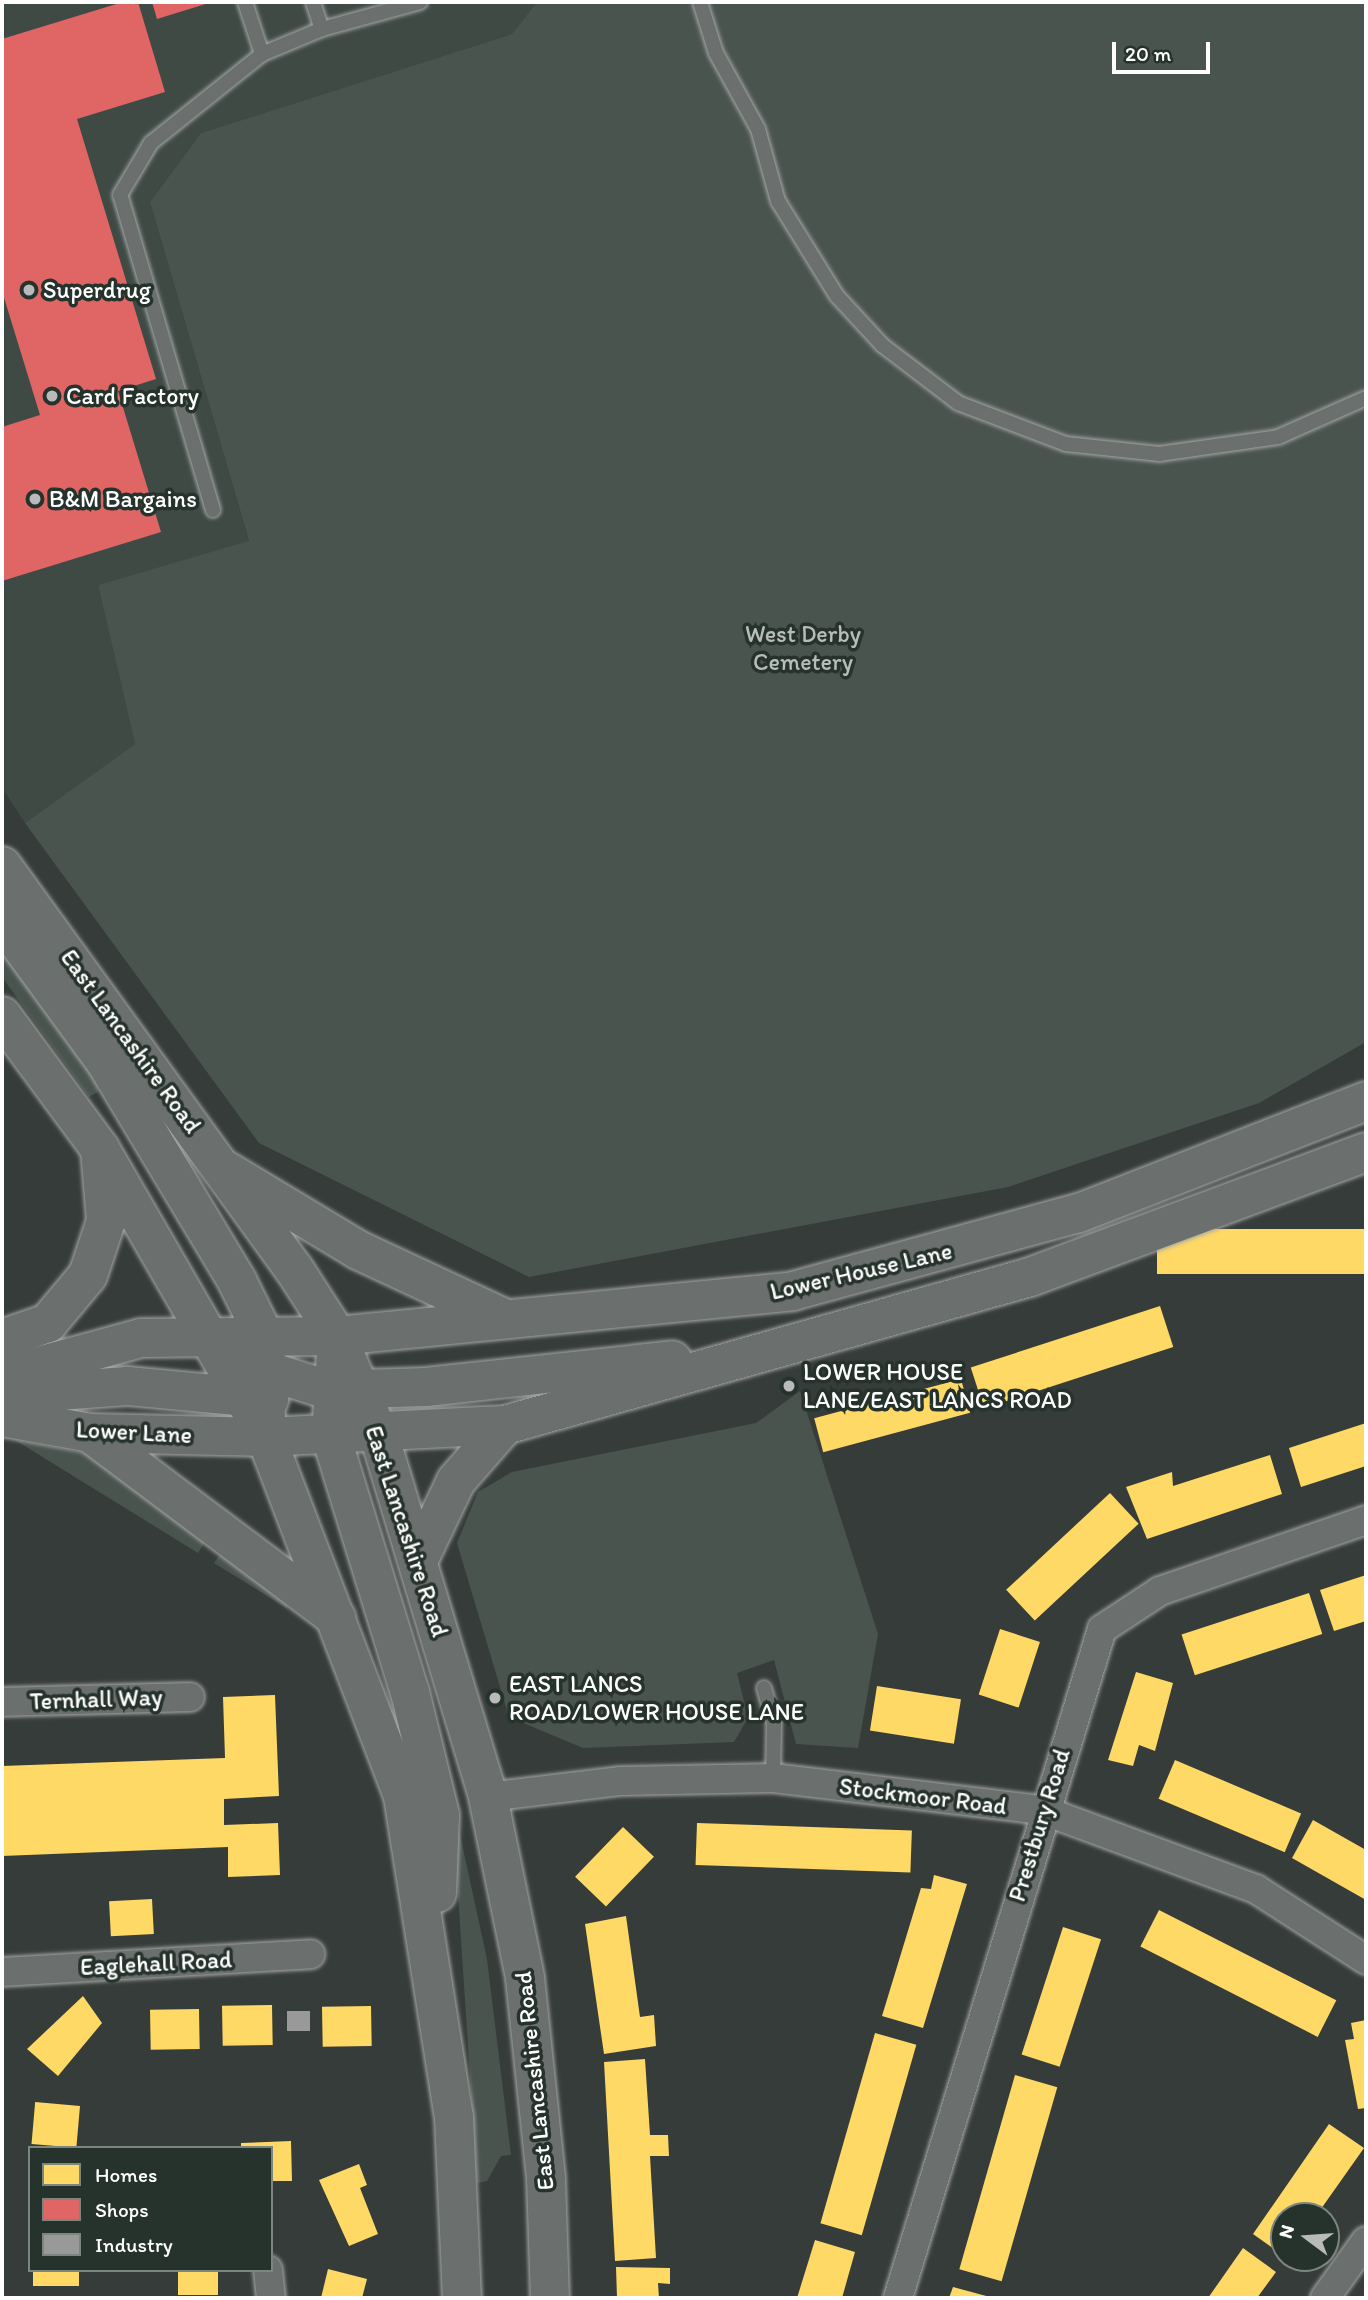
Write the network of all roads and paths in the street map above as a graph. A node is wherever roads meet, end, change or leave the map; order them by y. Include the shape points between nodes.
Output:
1 (245, 2) edge
2 (313, 2) edge
3 (420, 2) edge
4 (700, 2) edge
5 (322, 29) junction
6 (261, 54) junction
7 (1366, 398) edge
8 (213, 510) dead end
9 (2, 866) edge
10 (2, 920) edge
11 (2, 1016) edge
12 (1366, 1101) edge
13 (100, 1149) junction
14 (1366, 1152) edge
15 (227, 1171) junction
16 (517, 1322) junction
17 (207, 1335) junction
18 (337, 1336) junction
19 (2, 1339) edge
20 (792, 1347) junction
21 (2, 1376) edge
22 (261, 1376) junction
23 (2, 1395) edge
24 (337, 1405) junction
25 (2, 1418) edge
26 (505, 1425) junction
27 (90, 1433) junction
28 (379, 1435) junction
29 (266, 1437) junction
30 (1366, 1520) edge
31 (419, 1559) junction
32 (336, 1618) junction
33 (764, 1688) dead end
34 (190, 1697) dead end
35 (2, 1702) edge
36 (773, 1778) junction
37 (488, 1797) junction
38 (1042, 1810) junction
39 (310, 1954) dead end
40 (1366, 1960) edge
41 (434, 1961) junction
42 (2, 1972) edge
43 (1366, 2241) edge
44 (268, 2272) edge
45 (271, 2298) edge
46 (462, 2298) edge
47 (550, 2298) edge
48 (898, 2298) edge
49 (1325, 2298) edge

1 - 6 lane
2 - 5 lane
3 - 5 lane
4 - 7 lane via 716,53 758,129 778,201 837,296 882,345 958,403 1066,444 1158,454 1278,438
5 - 6 lane
6 - 8 lane via 150,143 120,195
9 - 15 main road, East Lancashire Road
10 - 22 main road via 105,1060
11 - 13 main road
12 - 16 main road, Lower House Lane via 1079,1213 933,1257 793,1291
13 - 17 main road
13 - 19 main road via 106,1221 88,1275 48,1323
14 - 20 main road, Lower House Lane via 1030,1277
15 - 16 main road via 358,1250 482,1312
15 - 18 main road, East Lancashire Road
16 - 18 main road, Lower House Lane
17 - 21 main road via 141,1338
17 - 22 main road
17 - 22 main road, Lower House Lane
18 - 22 main road, Lower House Lane
18 - 24 main road
20 - 24 main road
20 - 26 main road, Lower House Lane
22 - 23 main road
22 - 24 main road
22 - 29 main road
24 - 28 main road, East Lancashire Road
24 - 29 main road
24 - 41 main road via 440,1815
25 - 27 main road, Lower Lane
26 - 28 main road, Lower House Lane
26 - 31 main road via 457,1481
27 - 29 main road, Lower Lane
27 - 32 main road
28 - 31 main road, East Lancashire Road
29 - 32 main road
30 - 38 street, Prestbury Road via 1160,1591 1102,1629
31 - 37 main road, East Lancashire Road
32 - 41 main road via 403,1796
33 - 36 lane via 774,1723
34 - 35 street, Ternhall Way
36 - 37 street, Stockmoor Road via 621,1781
36 - 38 street, Stockmoor Road
37 - 47 main road, East Lancashire Road via 525,1978 537,2074
38 - 40 street, Stockmoor Road via 1256,1889
38 - 48 street, Prestbury Road
39 - 42 street, Eaglehall Road
41 - 46 main road via 454,2117
43 - 49 street
44 - 45 street

